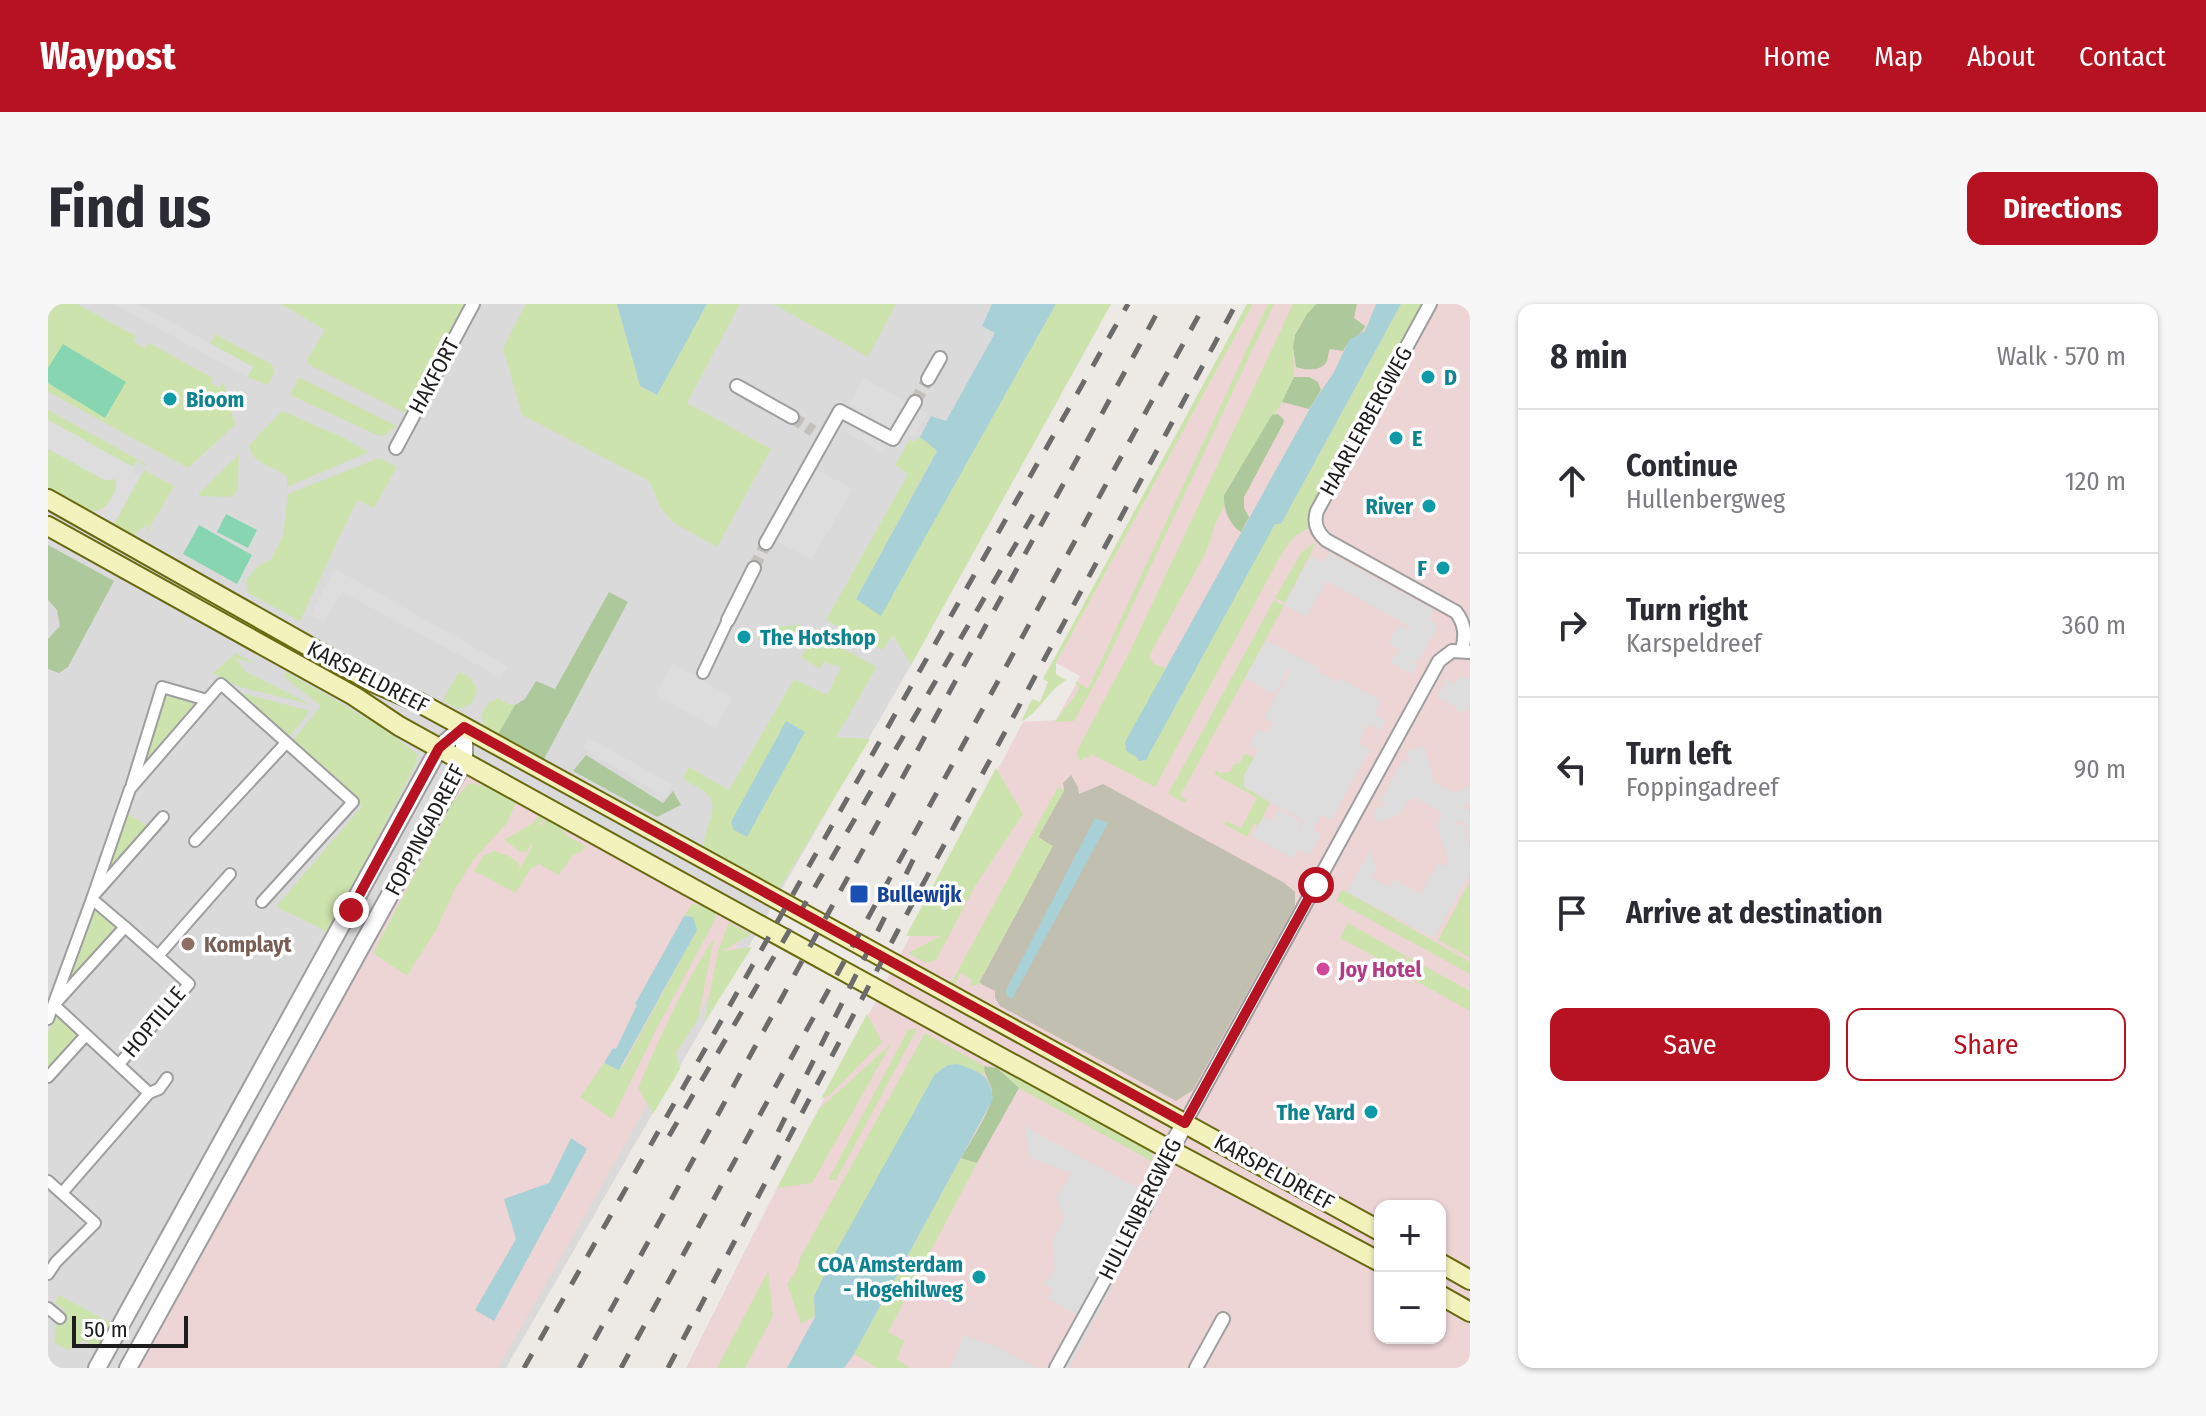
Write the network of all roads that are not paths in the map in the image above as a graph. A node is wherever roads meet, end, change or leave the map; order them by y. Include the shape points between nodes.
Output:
1 (473, 304) edge
2 (1430, 304) edge
3 (940, 358) dead end
4 (928, 379) tunnel mouth
5 (737, 386) dead end
6 (915, 402) tunnel mouth
7 (792, 417) tunnel mouth
8 (396, 448) dead end
9 (48, 499) edge
10 (48, 526) edge
11 (766, 543) tunnel mouth
12 (754, 568) tunnel mouth
13 (728, 620) joint
14 (1466, 651) edge
15 (703, 673) dead end
16 (207, 700) junction
17 (464, 727) junction
18 (286, 743) junction
19 (439, 748) junction
20 (464, 761) junction
21 (130, 789) junction
22 (163, 817) dead end
23 (195, 841) dead end
24 (230, 874) dead end
25 (93, 897) junction
26 (262, 902) dead end
27 (125, 927) junction
28 (158, 956) junction
29 (54, 1005) junction
30 (48, 1019) edge
31 (86, 1035) junction
32 (119, 1064) junction
33 (48, 1077) edge
34 (167, 1078) dead end
35 (149, 1093) junction
36 (1185, 1123) junction
37 (1170, 1150) junction
38 (48, 1181) edge
39 (62, 1193) junction
40 (1372, 1226) edge
41 (1350, 1246) junction
42 (1374, 1259) edge
43 (1446, 1266) edge
44 (48, 1274) edge
45 (1470, 1280) edge
46 (1454, 1300) edge
47 (48, 1308) edge
48 (1470, 1312) edge
49 (60, 1318) dead end
50 (1223, 1319) dead end
51 (100, 1362) edge
52 (128, 1368) edge
53 (1056, 1368) edge
54 (1196, 1368) edge

1 - 8 street, HAKFORT
2 - 14 street, HAARLERBERGWEG via 1315,521 1326,540 1456,612
3 - 4 street
5 - 7 street
6 - 11 street via 893,439 840,411 819,434
9 - 17 main road, KARSPELDREEF via 372,682
10 - 19 main road, KARSPELDREEF
12 - 13 street
13 - 15 street
14 - 36 street, HULLENBERGWEG via 1449,652 1434,669
16 - 18 street via 221,684
16 - 21 street
16 - 21 street via 162,687
17 - 19 street, FOPPINGADREEF
17 - 20 street, FOPPINGADREEF
17 - 36 main road, KARSPELDREEF
18 - 23 street
18 - 26 street via 353,802
19 - 20 main road, KARSPELDREEF
19 - 51 street, FOPPINGADREEF
20 - 37 main road, KARSPELDREEF
20 - 52 street, FOPPINGADREEF
21 - 25 street
22 - 25 street
24 - 28 street, HOPTILLE
25 - 27 street
25 - 29 street
27 - 28 street
27 - 29 street
28 - 32 street, HOPTILLE via 189,984
29 - 30 street
29 - 31 street, HOPTILLE
31 - 32 street, HOPTILLE
31 - 33 street, HOPTILLE
32 - 35 street, HOPTILLE
34 - 35 street, HOPTILLE
35 - 39 street, HOPTILLE
36 - 37 street, HULLENBERGWEG
36 - 40 main road, KARSPELDREEF
37 - 41 main road, KARSPELDREEF
37 - 53 street, HULLENBERGWEG via 1146,1205
38 - 39 street
39 - 44 street via 95,1223
40 - 41 street, KARSPELDREEF
41 - 42 main road, KARSPELDREEF
43 - 45 main road
46 - 48 main road
47 - 49 street
50 - 54 street

